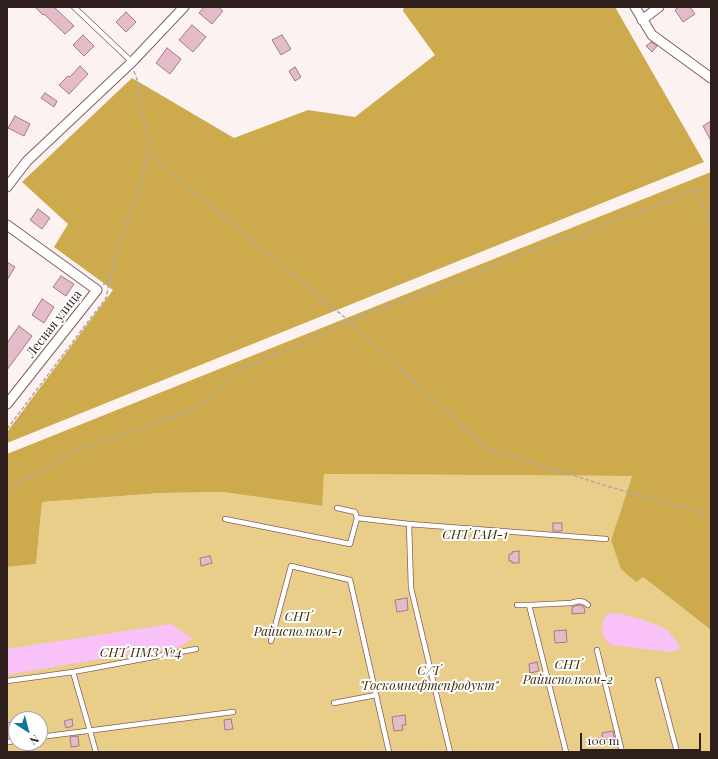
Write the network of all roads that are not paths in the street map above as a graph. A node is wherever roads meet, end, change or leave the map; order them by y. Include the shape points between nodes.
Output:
1 (74, 7) edge
2 (184, 7) edge
3 (635, 7) edge
4 (659, 7) edge
5 (642, 20) junction
6 (132, 62) junction
7 (711, 78) edge
8 (7, 186) edge
9 (7, 225) edge
10 (7, 404) edge
11 (337, 508) dead end
12 (357, 518) junction
13 (225, 519) dead end
14 (409, 524) junction
15 (606, 539) dead end
16 (517, 605) dead end
17 (529, 605) junction
18 (588, 605) dead end
19 (271, 641) dead end
20 (196, 649) dead end
21 (597, 650) dead end
22 (73, 672) junction
23 (658, 680) dead end
24 (7, 681) edge
25 (376, 695) junction
26 (334, 703) dead end
27 (233, 712) dead end
28 (89, 730) junction
29 (48, 736) edge
30 (96, 752) edge
31 (389, 752) edge
32 (450, 752) edge
33 (566, 752) edge
34 (622, 752) edge
35 (677, 752) edge

1 - 6 lane
2 - 6 street
3 - 5 street
4 - 5 street
5 - 7 street via 652,35
6 - 8 street via 27,161
9 - 10 street, Лесная улица via 97,290
11 - 12 lane via 355,512
12 - 13 lane via 350,544
12 - 14 lane
14 - 15 lane
14 - 32 lane via 411,588
16 - 17 lane
17 - 18 lane via 579,601
17 - 33 lane
19 - 25 lane via 291,566 350,580
20 - 22 lane
21 - 34 lane
22 - 24 lane
22 - 28 lane
23 - 35 lane
25 - 26 lane
25 - 31 lane
27 - 28 lane
28 - 29 lane
28 - 30 lane

